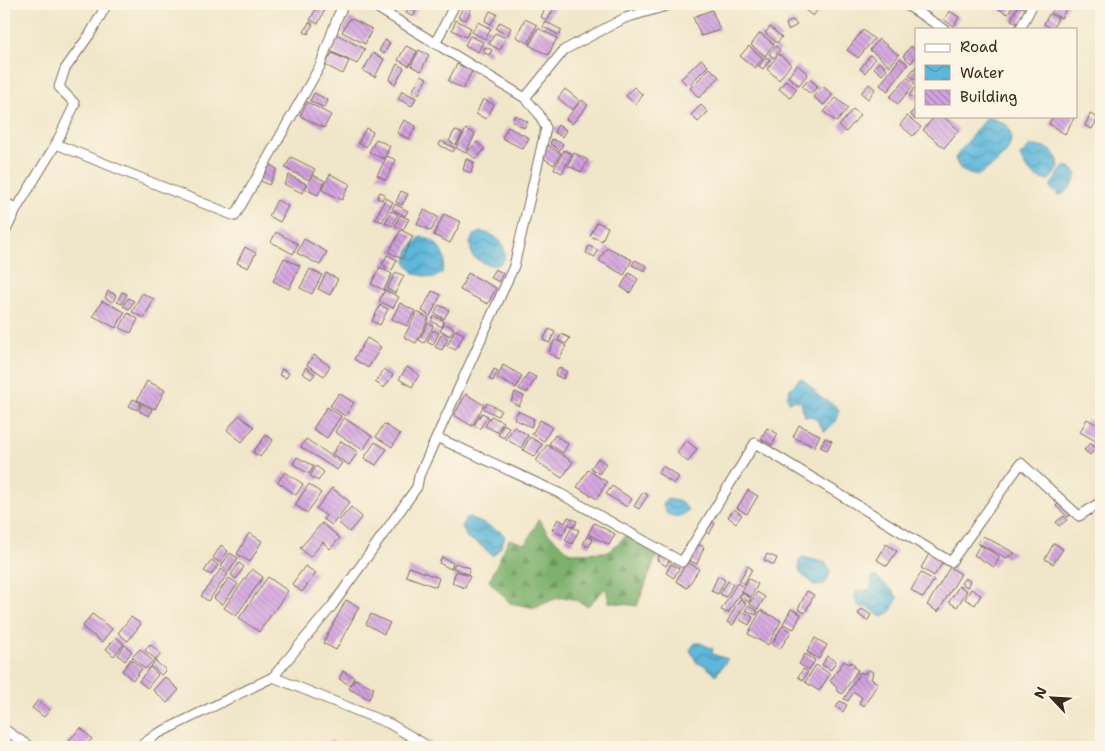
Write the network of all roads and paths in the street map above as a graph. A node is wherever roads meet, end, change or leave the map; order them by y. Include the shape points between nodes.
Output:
1 (107, 4) edge
2 (344, 4) edge
3 (372, 4) edge
4 (455, 4) edge
5 (673, 4) edge
6 (905, 4) edge
7 (1033, 4) edge
8 (942, 28) edge
9 (1021, 28) edge
10 (436, 42) junction
11 (525, 98) junction
12 (56, 144) junction
13 (4, 203) edge
14 (17, 208) junction
15 (4, 234) edge
16 (438, 438) junction
17 (1101, 502) edge
18 (273, 677) junction
19 (4, 730) edge
20 (30, 747) edge
21 (139, 747) edge
22 (429, 747) edge

1 - 12 street via 65,69 59,87 75,104
2 - 12 street via 320,66 235,216
3 - 10 street
4 - 10 street
5 - 11 street via 625,18 564,50
6 - 8 street
7 - 9 street
10 - 11 street
11 - 16 street via 546,128 514,266
12 - 14 street
13 - 14 street
14 - 15 street
16 - 17 street via 558,493 682,562 755,443 951,562 1022,463 1079,516
16 - 18 street via 417,487 332,606
18 - 21 street via 157,734
18 - 22 street via 390,724
19 - 20 street

